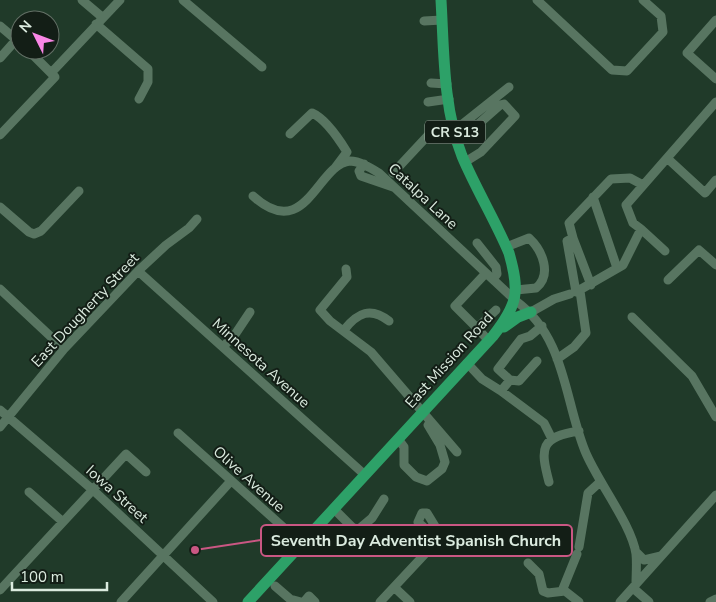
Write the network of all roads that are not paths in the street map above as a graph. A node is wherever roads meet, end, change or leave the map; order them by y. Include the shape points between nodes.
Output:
1 (82, 0) edge
2 (120, 0) edge
3 (183, 0) edge
4 (441, 0) edge
5 (537, 0) edge
6 (643, 0) edge
7 (99, 20) junction
8 (424, 20) dead end
9 (442, 20) junction
10 (716, 20) edge
11 (0, 26) edge
12 (10, 34) edge
13 (10, 49) edge
14 (0, 58) edge
15 (38, 60) edge
16 (262, 67) dead end
17 (53, 75) junction
18 (715, 77) edge
19 (431, 82) dead end
20 (447, 84) junction
21 (509, 87) dead end
22 (139, 99) dead end
23 (449, 99) junction
24 (428, 102) dead end
25 (716, 102) edge
26 (454, 127) junction
27 (1, 131) edge
28 (290, 134) dead end
29 (458, 142) junction
30 (667, 158) junction
31 (465, 162) junction
32 (334, 170) junction
33 (393, 173) dead end
34 (716, 180) edge
35 (643, 185) junction
36 (79, 191) dead end
37 (253, 196) dead end
38 (593, 197) junction
39 (0, 207) edge
40 (198, 219) dead end
41 (641, 229) junction
42 (572, 238) junction
43 (477, 243) dead end
44 (506, 247) junction
45 (665, 251) dead end
46 (716, 265) edge
47 (617, 268) junction
48 (346, 269) dead end
49 (138, 271) junction
50 (486, 272) junction
51 (493, 279) junction
52 (668, 280) dead end
53 (591, 285) junction
54 (0, 289) edge
55 (580, 291) junction
56 (570, 294) dead end
57 (516, 296) junction
58 (496, 310) dead end
59 (250, 312) dead end
60 (531, 312) junction
61 (632, 317) dead end
62 (389, 321) dead end
63 (542, 326) junction
64 (477, 328) junction
65 (344, 330) junction
66 (491, 338) junction
67 (223, 347) junction
68 (64, 349) junction
69 (557, 359) junction
70 (537, 361) dead end
71 (467, 363) junction
72 (510, 380) junction
73 (500, 391) junction
74 (0, 410) edge
75 (421, 414) junction
76 (9, 417) junction
77 (716, 417) edge
78 (0, 427) edge
79 (579, 431) junction
80 (178, 433) dead end
81 (398, 439) junction
82 (552, 439) junction
83 (457, 452) dead end
84 (146, 472) dead end
85 (365, 475) junction
86 (230, 482) junction
87 (549, 482) dead end
88 (600, 482) junction
89 (93, 490) junction
90 (29, 492) dead end
91 (716, 495) edge
92 (384, 499) dead end
93 (334, 509) junction
94 (63, 522) junction
95 (440, 538) dead end
96 (302, 544) junction
97 (636, 552) junction
98 (163, 555) junction
99 (661, 556) junction
100 (528, 562) dead end
101 (275, 586) dead end
102 (634, 586) junction
103 (394, 587) junction
104 (0, 590) edge
105 (562, 591) junction
106 (716, 599) edge
107 (121, 602) edge
108 (213, 602) edge
109 (248, 602) edge
110 (302, 602) edge
111 (315, 602) edge
112 (380, 602) edge
113 (410, 602) edge
114 (579, 602) edge
115 (620, 602) edge
116 (648, 602) edge
117 (710, 602) edge

1 - 7 street
2 - 7 street
3 - 16 street
4 - 9 main road, CR S13
5 - 6 street via 612,70 620,73 627,71 663,32 661,16
7 - 17 street
7 - 22 street via 148,69 148,82
8 - 9 street
9 - 20 main road, CR S13
10 - 18 street via 687,53
11 - 12 street
13 - 14 street
15 - 17 street
17 - 27 street
19 - 20 street
20 - 23 main road, CR S13
21 - 26 street
23 - 24 street
23 - 26 main road, CR S13
25 - 30 street
26 - 29 main road, CR S13
26 - 33 street via 434,129
28 - 32 street via 312,113 324,121 347,152
29 - 31 main road, CR S13
29 - 31 street via 500,105 504,104 515,116 481,152
30 - 34 street via 705,193
30 - 35 street
31 - 44 main road, CR S13
32 - 37 street via 315,194 300,206 288,210 271,208
32 - 50 street, Catalpa Lane via 351,161 364,164 378,173
35 - 38 street via 630,178 611,179
35 - 41 street via 626,205 634,223
36 - 39 street via 41,231 34,234
38 - 42 street via 569,223
38 - 47 street
40 - 49 street, East Dougherty Street
41 - 45 street
41 - 47 street via 623,265
42 - 53 street
42 - 55 street via 567,241 576,292
43 - 51 street via 496,267 497,274
44 - 57 main road, CR S13
44 - 57 street via 529,238 546,269 541,284
46 - 52 street via 699,250
47 - 53 street
48 - 65 street via 347,277 320,310
49 - 67 street, Minnesota Avenue
49 - 68 street, East Dougherty Street
50 - 51 street, Catalpa Lane
50 - 64 street via 455,306
51 - 57 street, Catalpa Lane
53 - 55 street
54 - 68 street
55 - 69 street via 586,334
56 - 60 street
57 - 60 street, Catalpa Lane
57 - 66 main road, East Mission Road via 506,320
58 - 64 street
59 - 67 street
60 - 63 street, Catalpa Lane
60 - 66 main road via 518,317
61 - 77 street via 692,376
62 - 65 street via 379,313 371,312 358,317
63 - 69 street, Catalpa Lane
63 - 72 street via 521,339 498,369
64 - 66 street
65 - 75 street via 371,352
66 - 71 main road, East Mission Road
67 - 85 street, Minnesota Avenue
68 - 76 street, East Dougherty Street
69 - 79 street, Catalpa Lane
70 - 72 street via 519,381
71 - 73 street
71 - 75 main road, East Mission Road
72 - 73 street
73 - 82 street via 544,423
74 - 76 street, Iowa Street
75 - 81 main road, East Mission Road
75 - 81 street via 444,456 442,469 427,481 416,477 404,465 404,447
75 - 83 street
76 - 78 street, East Dougherty Street
76 - 89 street, Iowa Street
79 - 82 street
79 - 88 street, Catalpa Lane
80 - 86 street, Olive Avenue
81 - 85 main road, East Mission Road
82 - 87 street via 544,446 543,454
84 - 89 street via 126,454
85 - 93 main road, East Mission Road
86 - 96 street, Olive Avenue
86 - 98 street
88 - 97 street, Catalpa Lane
88 - 105 street via 588,493 578,550
89 - 94 street
89 - 98 street, Iowa Street
90 - 94 street
91 - 99 street
92 - 93 street via 372,518 359,529 353,528
93 - 96 main road, East Mission Road
94 - 104 street
95 - 103 street
96 - 109 main road, East Mission Road
97 - 99 street via 644,560
97 - 102 street
98 - 107 street
98 - 108 street, Iowa Street
99 - 102 street
100 - 105 street via 539,574 543,591
101 - 110 street via 290,598
102 - 115 street
102 - 116 street
103 - 112 street
103 - 113 street
105 - 114 street
106 - 117 street
110 - 111 street via 308,596

